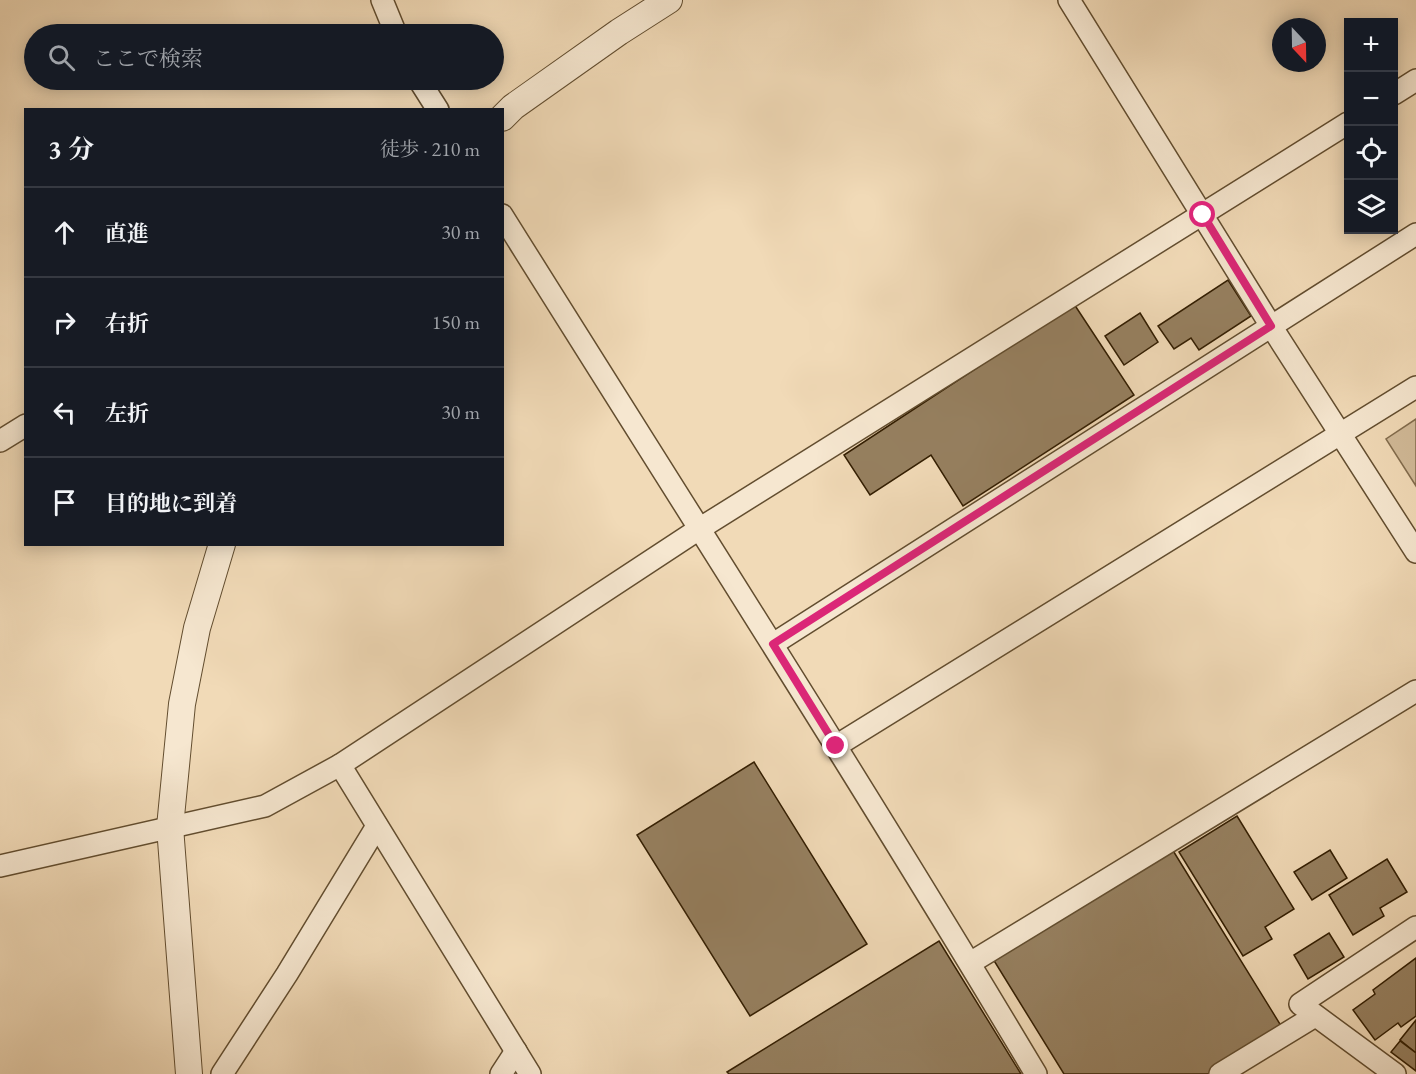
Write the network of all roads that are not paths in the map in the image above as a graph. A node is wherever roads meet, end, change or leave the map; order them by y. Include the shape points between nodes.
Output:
1 (382, 0) edge
2 (669, 0) edge
3 (1069, 0) edge
4 (392, 24) edge
5 (1416, 80) edge
6 (425, 90) edge
7 (1398, 91) edge
8 (437, 108) edge
9 (504, 115) edge
10 (1344, 126) edge
11 (1203, 215) junction
12 (504, 217) edge
13 (1416, 234) edge
14 (1271, 326) junction
15 (1416, 387) edge
16 (24, 425) edge
17 (1342, 434) junction
18 (0, 441) edge
19 (699, 529) junction
20 (221, 546) edge
21 (1416, 552) edge
22 (773, 644) junction
23 (1416, 691) edge
24 (836, 746) junction
25 (340, 765) junction
26 (377, 826) junction
27 (170, 827) junction
28 (0, 866) edge
29 (1416, 927) edge
30 (970, 963) junction
31 (1315, 1016) junction
32 (516, 1051) junction
33 (189, 1074) edge
34 (222, 1074) edge
35 (501, 1074) edge
36 (530, 1074) edge
37 (1036, 1074) edge
38 (1220, 1074) edge
39 (1395, 1074) edge

1 - 4 street
2 - 9 street
3 - 11 street
5 - 7 street
6 - 8 street
10 - 11 street
11 - 14 street
11 - 19 street
12 - 19 street
13 - 14 street
14 - 17 street
14 - 22 street
15 - 17 street
16 - 18 street
17 - 21 street
17 - 24 street
19 - 22 street
19 - 25 street
20 - 27 street via 197,628 182,704
22 - 24 street
23 - 30 street
24 - 30 street
25 - 26 street
25 - 27 street via 265,806
26 - 32 street
26 - 34 street
27 - 28 street
27 - 33 street
29 - 31 street via 1300,1004
30 - 37 street
31 - 38 street
31 - 39 street
32 - 35 street
32 - 36 street

